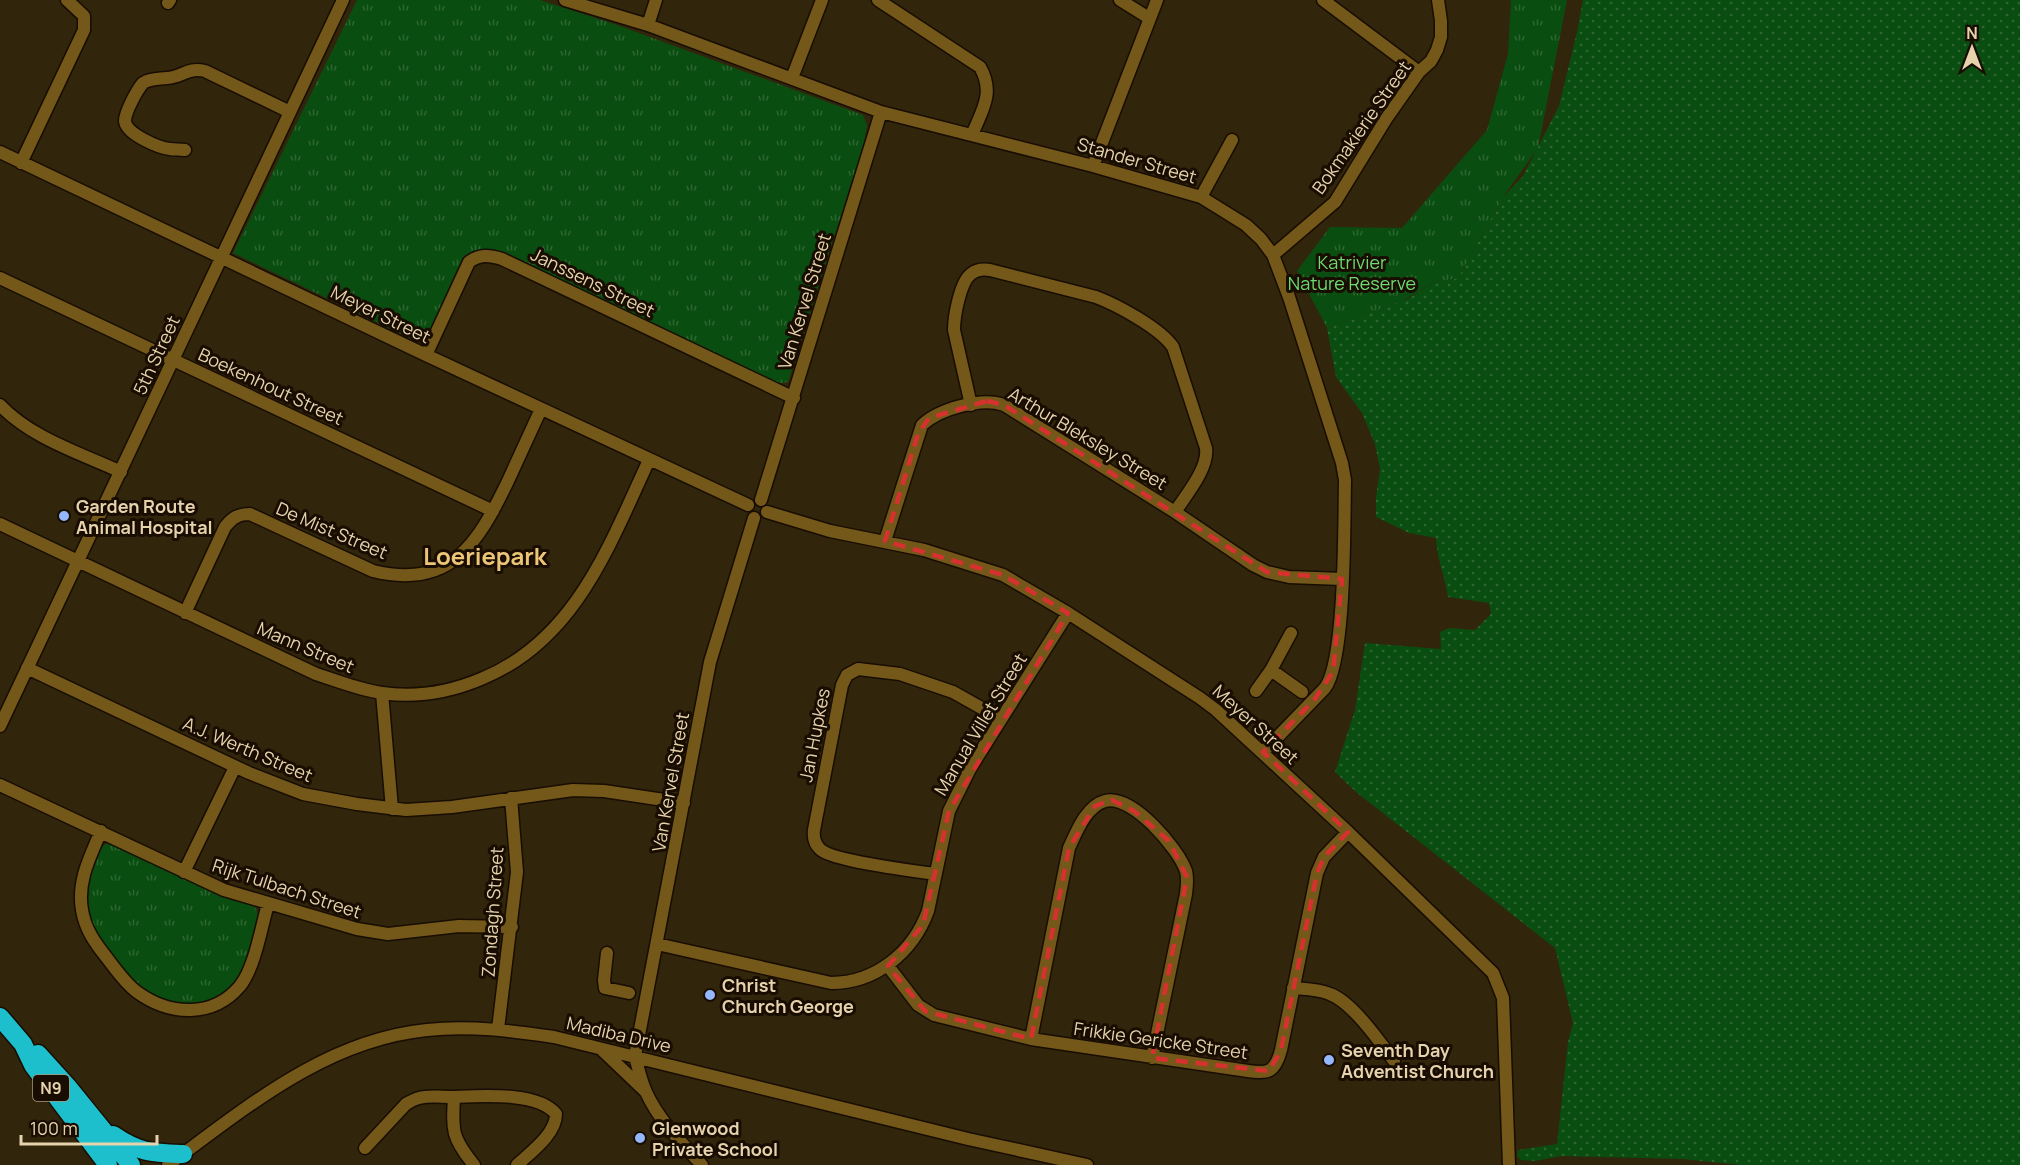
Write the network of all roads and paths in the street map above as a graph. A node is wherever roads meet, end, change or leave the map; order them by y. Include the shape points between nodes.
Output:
1 (67, 0) edge
2 (343, 0) edge
3 (566, 0) edge
4 (656, 0) edge
5 (822, 0) edge
6 (878, 0) edge
7 (1120, 0) edge
8 (1157, 0) edge
9 (1323, 0) edge
10 (1438, 0) edge
11 (1149, 18) junction
12 (648, 25) junction
13 (1419, 72) junction
14 (792, 78) junction
15 (290, 112) junction
16 (881, 112) junction
17 (972, 135) junction
18 (1232, 140) dead end
19 (184, 150) dead end
20 (0, 153) edge
21 (21, 163) junction
22 (1093, 166) junction
23 (1201, 197) junction
24 (1273, 255) junction
25 (221, 258) junction
26 (0, 278) edge
27 (426, 355) junction
28 (174, 360) junction
29 (794, 398) junction
30 (0, 405) edge
31 (971, 405) junction
32 (542, 409) junction
33 (649, 460) junction
34 (121, 472) junction
35 (761, 500) junction
36 (748, 506) junction
37 (493, 511) junction
38 (767, 512) junction
39 (1175, 512) junction
40 (754, 518) junction
41 (0, 524) edge
42 (885, 541) junction
43 (78, 561) junction
44 (1342, 579) junction
45 (185, 613) junction
46 (1068, 613) junction
47 (1292, 633) dead end
48 (27, 668) junction
49 (1271, 670) junction
50 (1256, 691) dead end
51 (1302, 692) dead end
52 (382, 693) junction
53 (3, 712) edge
54 (1000, 719) junction
55 (0, 726) edge
56 (1263, 753) junction
57 (235, 767) junction
58 (0, 784) edge
59 (511, 798) junction
60 (684, 803) junction
61 (392, 809) junction
62 (101, 831) junction
63 (1348, 832) junction
64 (184, 872) junction
65 (935, 874) junction
66 (268, 904) junction
67 (512, 927) junction
68 (657, 944) junction
69 (607, 953) dead end
70 (888, 966) junction
71 (1293, 988) junction
72 (629, 993) dead end
73 (0, 1017) edge
74 (498, 1029) junction
75 (1031, 1040) junction
76 (23, 1044) junction
77 (600, 1047) junction
78 (635, 1056) junction
79 (1152, 1058) junction
80 (1395, 1061) dead end
81 (646, 1091) junction
82 (454, 1097) junction
83 (102, 1128) junction
84 (365, 1149) dead end
85 (183, 1154) junction
86 (108, 1165) edge
87 (131, 1165) edge
88 (168, 1165) edge
89 (474, 1165) edge
90 (518, 1165) edge
91 (702, 1165) edge
92 (1087, 1165) edge
93 (1509, 1165) edge

1 - 21 street via 84,16 84,30
2 - 15 street, 5th Street
3 - 12 street, Stander Street
4 - 12 street
5 - 14 street
6 - 17 street via 980,67 988,95
7 - 11 street
8 - 11 street
9 - 13 street
10 - 13 street, Bokmakierie Street via 1441,37 1431,61
11 - 22 street
12 - 14 street, Stander Street
13 - 24 street, Bokmakierie Street via 1335,202
14 - 16 street, Stander Street
15 - 19 street via 205,71 194,69 143,83 126,116 127,128 158,146
15 - 25 street, 5th Street
16 - 17 street, Stander Street
16 - 29 street, Van Kervel Street
17 - 22 street, Stander Street
18 - 23 street
20 - 21 street, Meyer Street
21 - 25 street, Meyer Street
22 - 23 street, Stander Street
23 - 24 street, Stander Street via 1246,225
24 - 44 street, Stander Street via 1344,470
25 - 27 street, Meyer Street
25 - 28 street, 5th Street
26 - 28 street, Boekenhout Street
27 - 29 street, Janssens Street via 469,262 480,255 490,255
27 - 32 street, Meyer Street
28 - 34 street, 5th Street
28 - 37 street, Boekenhout Street
29 - 35 street, Van Kervel Street
30 - 34 street via 38,433
31 - 39 street, Arthur Bleksley Street via 987,401 1004,405
31 - 39 street via 954,330 962,290 971,274 990,270 1111,303 1165,336 1173,347 1206,448 1204,465
31 - 42 street, Arthur Bleksley Street via 938,414 922,425
32 - 33 street, Meyer Street
32 - 37 street, De Mist Street
33 - 36 street, Meyer Street
33 - 52 street, Mann Street via 591,581 535,649 495,674 460,688 419,694
34 - 43 street, 5th Street
35 - 36 street via 752,500
35 - 38 street
36 - 40 street via 747,512
37 - 45 street, De Mist Street via 479,535 451,563 408,576 373,571 250,514 241,514 225,527
38 - 40 street
38 - 42 street, Meyer Street
39 - 44 street, Arthur Bleksley Street via 1268,572 1289,577
40 - 60 street, Van Kervel Street via 710,662
41 - 43 street, Mann Street
42 - 46 street, Meyer Street via 1003,575
43 - 45 street, Mann Street
43 - 48 street, 5th Street
44 - 56 street, Stander Street via 1338,639 1330,681
45 - 52 street, Mann Street via 316,674
46 - 54 street, Manual Villet Street
46 - 56 street, Meyer Street via 1200,698
47 - 49 street
48 - 53 street, 5th Street
48 - 57 street, A.J. Werth Street
49 - 50 street
49 - 51 street
52 - 61 street
53 - 55 street, 5th Street
54 - 65 street, Manual Villet Street via 949,811
54 - 65 street, Jan Hupkes via 953,692 900,674 858,669 847,675 842,685 814,841 819,849 835,856
56 - 63 street, Meyer Street
57 - 61 street, A.J. Werth Street via 303,794
57 - 64 street
58 - 62 street, Rijk Tulbach Street
59 - 60 street, A.J. Werth Street via 589,790
59 - 61 street, A.J. Werth Street via 431,809
59 - 67 street, Zondagh Street via 517,872
60 - 68 street, Van Kervel Street
62 - 64 street, Rijk Tulbach Street
62 - 66 street via 82,882 85,923 114,968 155,1003 172,1009 205,1009 229,997 249,970
63 - 71 street, Frikkie Gericke Street via 1324,857 1317,873
63 - 93 street, Meyer Street via 1498,981 1503,998
64 - 66 street, Rijk Tulbach Street
65 - 70 street, Manual Villet Street via 923,925
66 - 67 street, Rijk Tulbach Street via 381,934 459,926
67 - 74 street, Zondagh Street
68 - 70 street, Manual Villet Street via 831,983 852,981
68 - 78 street, Van Kervel Street
69 - 72 street via 605,988
70 - 75 street, Frikkie Gericke Street via 925,1011
71 - 79 street, Frikkie Gericke Street via 1278,1062 1269,1071
71 - 80 street via 1323,992 1341,1000
73 - 76 highway, N9
74 - 77 street, Madiba Drive
74 - 85 street, Madiba Drive via 425,1030 388,1036 349,1049 300,1072
75 - 79 street, Frikkie Gericke Street
75 - 79 street via 1069,848 1095,806 1112,800 1134,811 1169,841 1187,877
76 - 83 highway, N9 via 42,1058
76 - 86 highway, N9 via 33,1065
77 - 78 street, Madiba Drive
77 - 81 street
78 - 81 street
78 - 92 street, Madiba Drive
81 - 91 street via 671,1131
82 - 84 street via 420,1097 406,1104
82 - 89 street via 455,1137
82 - 90 street via 513,1097 552,1109 556,1114 554,1124
83 - 85 highway via 147,1153
83 - 87 highway, N9
85 - 88 street, Madiba Drive

